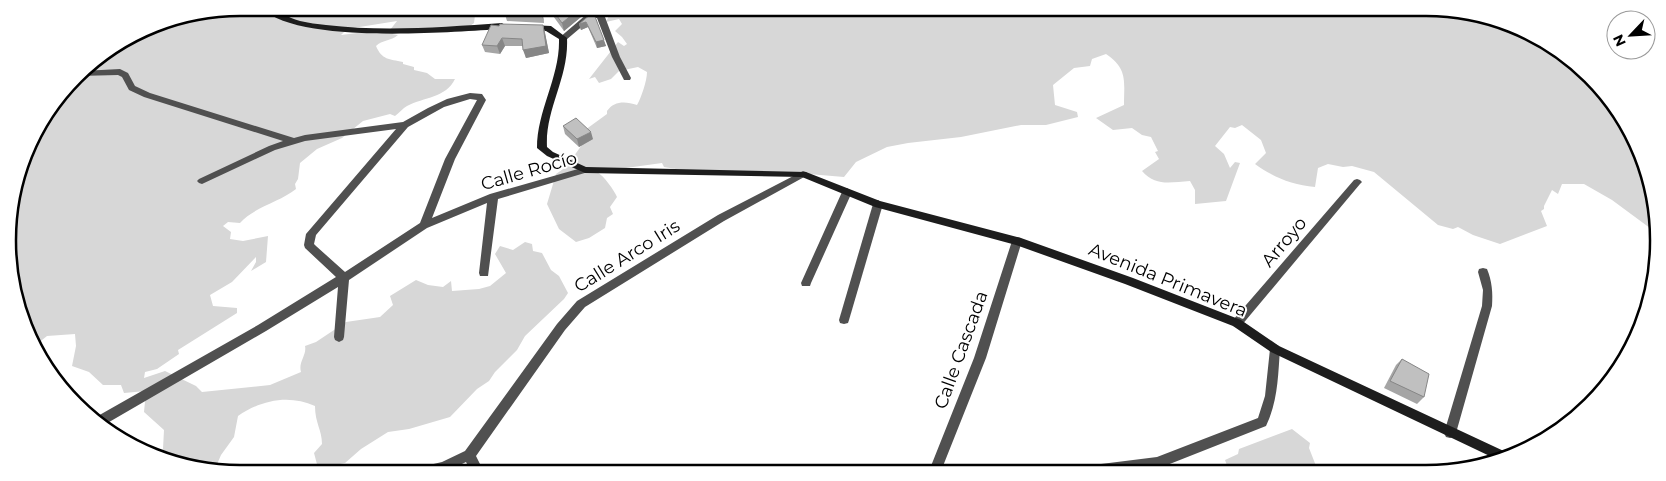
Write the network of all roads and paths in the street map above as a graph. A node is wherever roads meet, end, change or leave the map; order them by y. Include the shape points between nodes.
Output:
1 (280, 16) edge
2 (590, 16) edge
3 (599, 16) edge
4 (563, 38) junction
5 (91, 73) edge
6 (627, 78) dead end
7 (406, 125) junction
8 (292, 142) junction
9 (585, 170) junction
10 (803, 174) junction
11 (202, 181) dead end
12 (1357, 182) dead end
13 (847, 192) junction
14 (494, 197) junction
15 (878, 204) junction
16 (424, 225) junction
17 (1017, 241) junction
18 (1483, 272) dead end
19 (484, 273) dead end
20 (344, 278) junction
21 (806, 283) dead end
22 (844, 320) dead end
23 (1237, 323) junction
24 (339, 337) dead end
25 (1275, 349) junction
26 (105, 419) edge
27 (1450, 433) junction
28 (1496, 454) edge
29 (469, 455) junction
30 (447, 465) edge
31 (474, 465) edge
32 (937, 465) edge
33 (1165, 465) edge

1 - 4 street via 300,24 364,30 548,28
2 - 4 street
3 - 6 street
4 - 9 street via 558,84 547,116 542,148
5 - 8 street via 120,72 132,88 147,95
7 - 8 street
7 - 16 street via 422,114 468,96 479,96 482,100 450,159
7 - 20 street via 311,234 309,245
8 - 11 street
9 - 10 street, Calle Rocío
9 - 14 street, Calle Rocío
10 - 13 street, Avenida Primavera
10 - 29 street, Calle Arco Iris via 721,218 581,304
12 - 23 street, Arroyo
13 - 15 street, Avenida Primavera
13 - 21 street
14 - 16 street, Calle Rocío
14 - 19 street
15 - 17 street, Avenida Primavera
15 - 22 street
16 - 20 street, Calle Rocío
17 - 23 street, Avenida Primavera
17 - 32 street, Calle Cascada via 980,358
18 - 27 street via 1488,290 1487,306
20 - 24 street
20 - 26 street, Calle Rocío
23 - 25 street, Avenida Primavera
25 - 27 street, Avenida Primavera
25 - 33 street via 1271,402 1262,422
27 - 28 street, Avenida Primavera
29 - 30 street
29 - 31 street

